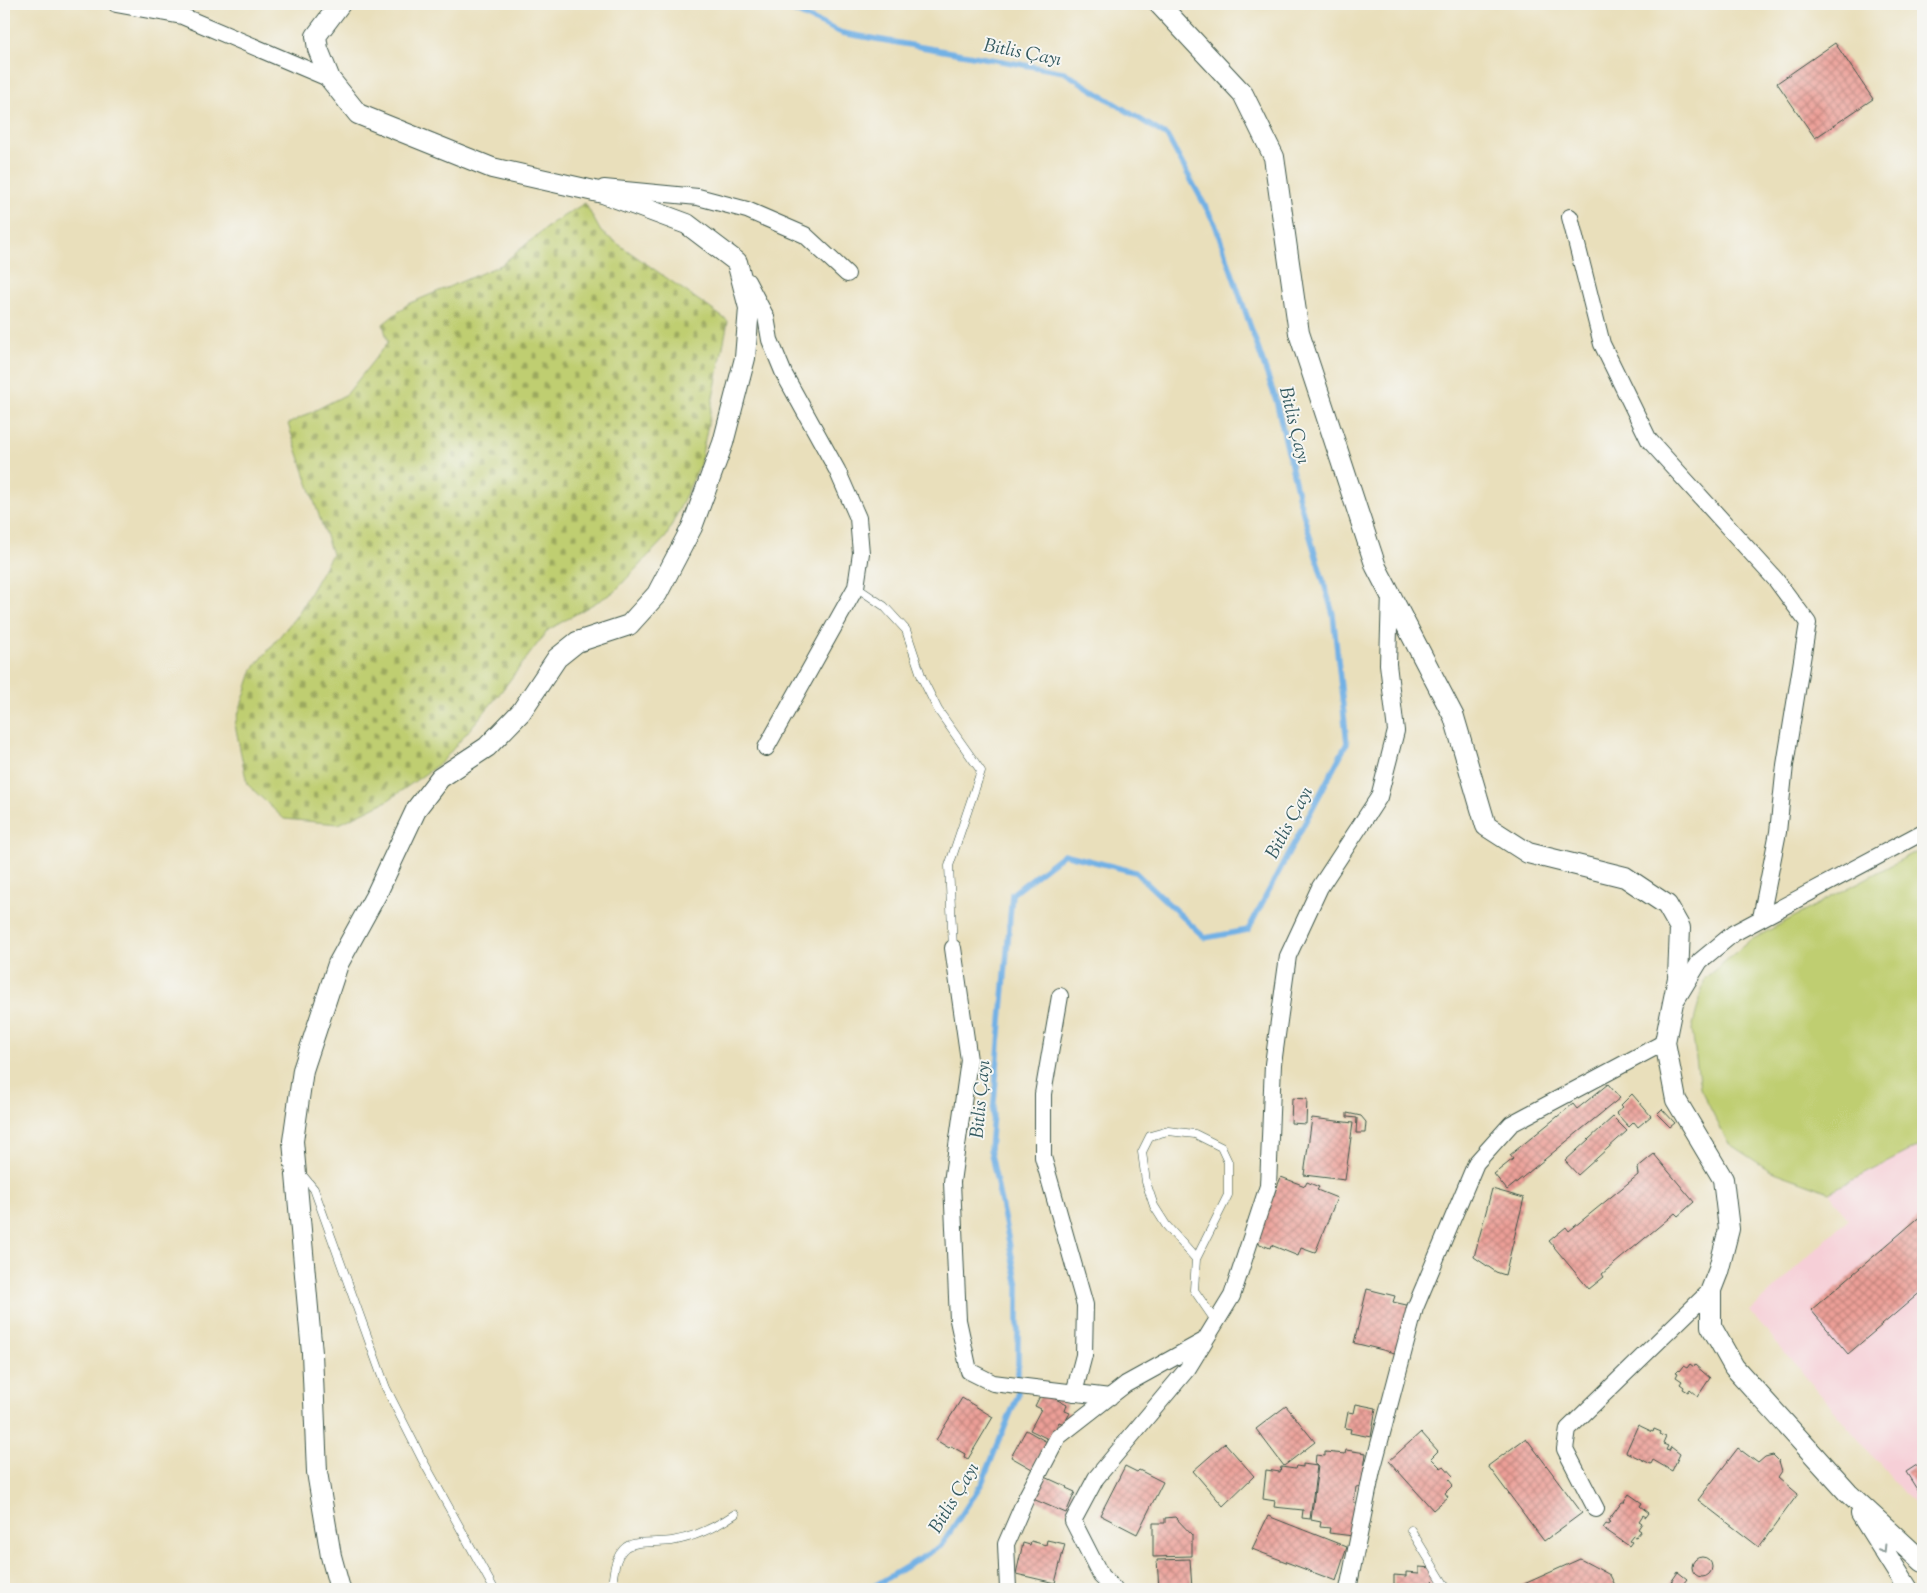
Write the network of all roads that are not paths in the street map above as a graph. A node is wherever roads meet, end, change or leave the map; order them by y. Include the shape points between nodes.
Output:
1 (116, 4) edge
2 (340, 4) edge
3 (1159, 4) edge
4 (330, 79) junction
5 (566, 185) junction
6 (1570, 217) dead end
7 (737, 262) junction
8 (847, 274) dead end
9 (856, 587) junction
10 (1390, 593) junction
11 (766, 748) dead end
12 (1923, 832) edge
13 (1761, 918) junction
14 (953, 948) joint
15 (1060, 996) dead end
16 (1672, 1006) junction
17 (1665, 1042) junction
18 (296, 1168) junction
19 (1196, 1259) junction
20 (1711, 1290) junction
21 (1216, 1322) junction
22 (1205, 1341) junction
23 (1074, 1392) junction
24 (1110, 1397) junction
25 (1848, 1493) junction
26 (1596, 1509) dead end
27 (735, 1514) dead end
28 (1411, 1530) dead end
29 (1923, 1562) edge
30 (340, 1589) edge
31 (494, 1589) edge
32 (612, 1589) edge
33 (1008, 1589) edge
34 (1114, 1589) edge
35 (1348, 1589) edge
36 (1447, 1589) edge
37 (1908, 1589) edge

1 - 4 street via 182,16
2 - 4 street via 316,36
3 - 10 street via 1243,94 1274,157 1299,333 1376,567
4 - 5 street via 358,114 492,168
5 - 7 street via 603,193 687,224
5 - 8 street via 698,197 747,210 805,235
6 - 13 street via 1602,344 1649,440 1776,580 1808,623 1785,765 1778,832
7 - 9 street via 766,317 770,340 784,374 837,470 858,518 861,553
7 - 18 street via 749,308 745,358 723,443 692,526 657,594 629,624 577,642 558,658 521,712 487,747 440,778 417,808 377,893 338,964 303,1070 293,1141
9 - 11 street
9 - 14 lane via 884,606 906,630 922,678 938,710 981,771 949,866
10 - 16 street via 1454,717 1486,826 1528,853 1625,878 1667,904 1680,928 1678,978
10 - 21 street via 1388,664 1396,731 1379,797 1320,887 1288,956 1273,1064 1268,1186 1232,1296
12 - 13 street
13 - 16 street via 1734,933 1700,961
14 - 23 street via 969,1060 952,1182 958,1320 969,1371 993,1383
15 - 23 street via 1042,1094 1043,1157 1085,1305 1084,1356
16 - 17 street
17 - 20 street via 1676,1100 1723,1179 1729,1229
17 - 35 street via 1512,1124 1476,1163 1415,1308 1372,1471
18 - 30 street via 312,1353 317,1472
18 - 31 lane via 314,1189 386,1388
19 - 19 lane via 1228,1195 1228,1162 1220,1147 1195,1134 1168,1131 1150,1136 1142,1152 1146,1182 1154,1206
19 - 21 lane via 1194,1290
20 - 25 street via 1710,1326 1734,1367
20 - 26 street via 1568,1429 1565,1449
21 - 22 street
22 - 24 street via 1126,1384
22 - 34 street via 1188,1368 1096,1478 1073,1522 1101,1576
23 - 24 street
24 - 33 street via 1058,1437 1006,1544
25 - 29 street
25 -> 37 street
27 - 32 lane via 688,1537 625,1547 615,1565
28 - 36 lane

